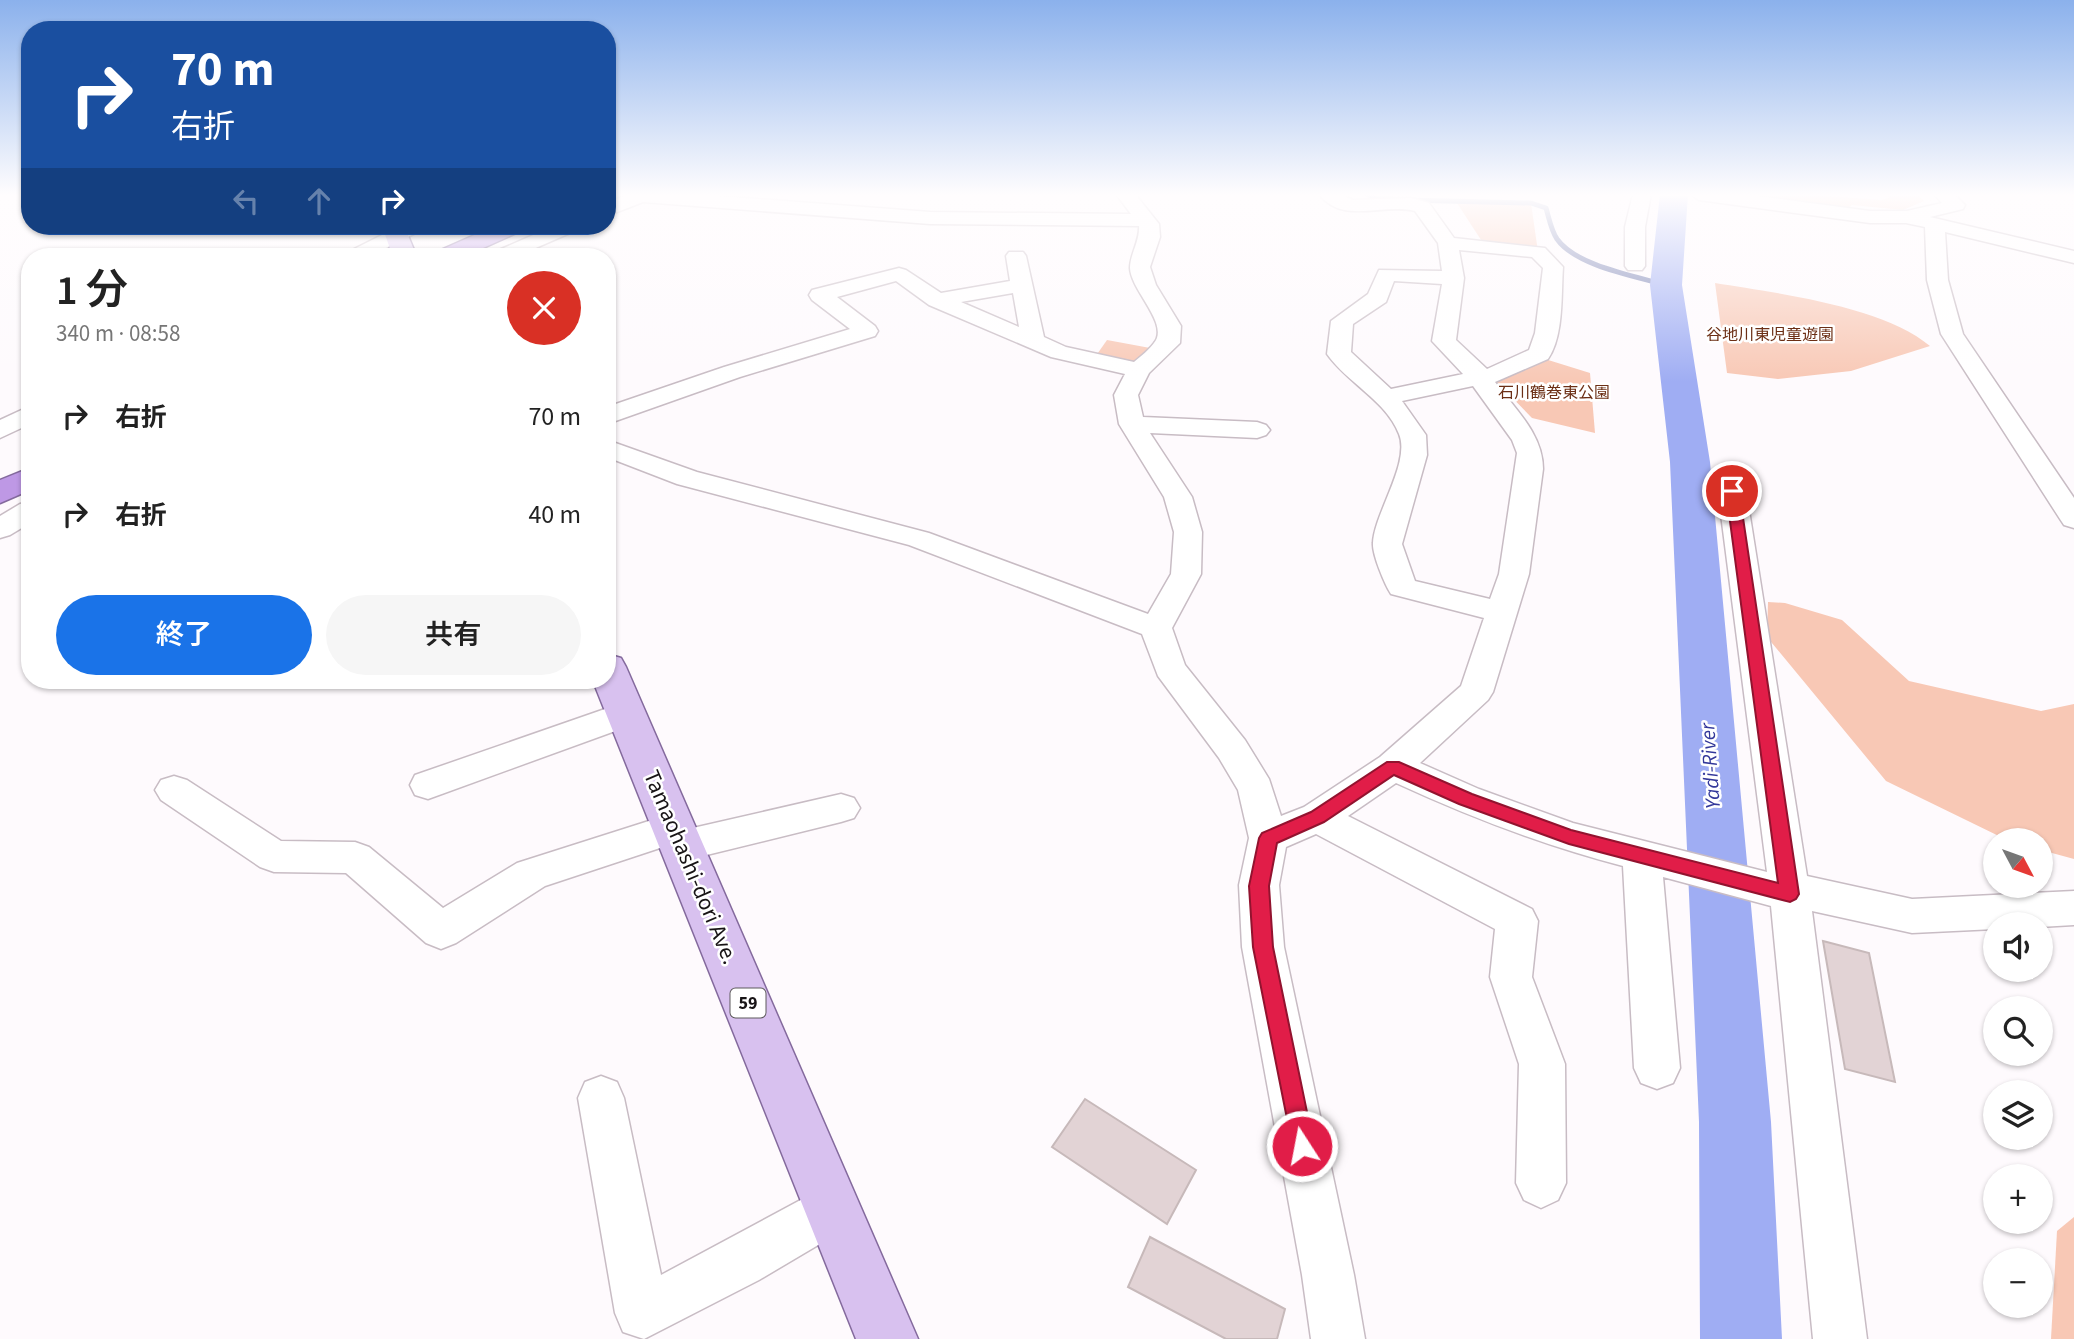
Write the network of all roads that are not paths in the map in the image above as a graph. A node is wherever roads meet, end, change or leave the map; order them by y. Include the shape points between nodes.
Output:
1 (1016, 256) dead end
2 (1144, 256) edge
3 (1450, 256) edge
4 (1542, 256) edge
5 (1635, 256) edge
6 (1934, 256) edge
7 (1635, 266) dead end
8 (1453, 278) junction
9 (1021, 285) junction
10 (937, 300) junction
11 (1033, 341) junction
12 (1139, 370) junction
13 (1478, 376) junction
14 (1386, 397) junction
15 (616, 413) edge
16 (21, 419) edge
17 (1132, 424) junction
18 (0, 430) edge
19 (1257, 430) dead end
20 (616, 451) edge
21 (21, 457) edge
22 (0, 468) edge
23 (21, 482) edge
24 (1732, 491) dead end
25 (0, 493) edge
26 (21, 515) edge
27 (2074, 519) edge
28 (0, 528) edge
29 (1502, 612) junction
30 (1156, 628) junction
31 (616, 687) edge
32 (628, 713) junction
33 (1393, 767) junction
34 (428, 785) dead end
35 (174, 790) dead end
36 (841, 808) dead end
37 (1317, 817) junction
38 (678, 837) junction
39 (1268, 838) junction
40 (1647, 856) junction
41 (1784, 891) junction
42 (2074, 908) edge
43 (1657, 1068) dead end
44 (601, 1098) dead end
45 (1541, 1182) dead end
46 (834, 1207) junction
47 (887, 1339) edge
48 (1338, 1339) edge
49 (1840, 1339) edge

1 - 9 street
2 - 12 street via 1140,267 1145,285 1170,326 1168,343
3 - 8 street
4 - 13 street via 1553,267 1540,354 1494,375
5 - 7 street
6 - 27 street via 1941,304 1952,334
8 - 13 street via 1444,341
8 - 14 street via 1386,274 1378,297 1342,321 1339,354
9 - 10 street
9 - 11 street
10 - 11 street
10 - 15 street via 899,274 820,295 867,331
11 - 12 street via 1059,352
12 - 17 street via 1126,395
13 - 14 street
13 - 29 street via 1525,439 1530,453 1514,574
14 - 29 street via 1413,435 1414,455 1387,544 1402,587
16 - 18 street
17 - 19 street
17 - 30 street via 1178,497 1188,532 1186,574
20 - 30 street via 687,478 919,539
21 - 22 highway
23 - 25 highway
24 - 41 street
26 - 28 street
29 - 33 street via 1476,692
30 - 39 street via 1170,668 1232,749 1256,789
31 - 32 main road, Tamaohashi-dori Ave. / 59
32 - 34 street
32 - 38 main road, Tamaohashi-dori Ave. / 59
33 - 37 street
33 - 40 street via 1569,836
35 - 38 street via 274,856 355,858 441,931 531,874
36 - 38 street
37 - 39 street
37 - 45 street via 1517,921 1511,977 1542,1064
38 - 46 main road, Tamaohashi-dori Ave. / 59
39 - 48 street via 1259,886 1263,947
40 - 41 street
40 - 43 street
41 - 42 street via 1912,916
41 - 49 street
44 - 46 street via 642,1313
46 - 47 main road, Tamaohashi-dori Ave. / 59

